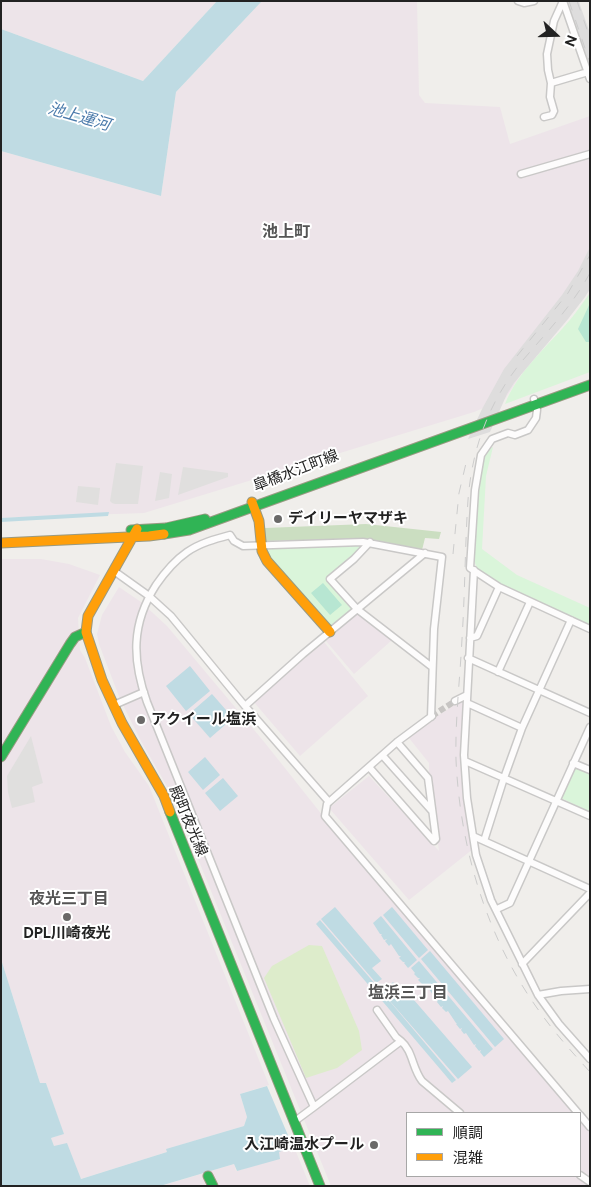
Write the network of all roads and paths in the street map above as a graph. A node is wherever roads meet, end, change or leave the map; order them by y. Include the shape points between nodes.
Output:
1 (518, 1) edge
2 (534, 1) edge
3 (563, 1) edge
4 (589, 76) edge
5 (551, 83) junction
6 (544, 117) dead end
7 (590, 154) edge
8 (521, 174) dead end
9 (590, 380) edge
10 (590, 385) edge
11 (535, 402) junction
12 (253, 505) junction
13 (135, 533) junction
14 (1, 537) edge
15 (1, 542) edge
16 (370, 542) junction
17 (261, 546) junction
18 (425, 553) junction
19 (474, 570) junction
20 (114, 571) junction
21 (499, 587) junction
22 (149, 596) junction
23 (530, 602) junction
24 (358, 609) junction
25 (571, 620) junction
26 (590, 629) edge
27 (86, 632) junction
28 (330, 632) junction
29 (470, 638) junction
30 (468, 658) junction
31 (432, 667) junction
32 (498, 672) junction
33 (539, 691) junction
34 (144, 692) junction
35 (467, 695) junction
36 (456, 701) tunnel mouth
37 (467, 703) junction
38 (114, 705) junction
39 (245, 706) junction
40 (590, 713) edge
41 (590, 727) edge
42 (522, 728) junction
43 (397, 742) junction
44 (383, 756) junction
45 (1, 757) edge
46 (465, 761) junction
47 (573, 763) junction
48 (369, 767) junction
49 (590, 770) edge
50 (504, 778) junction
51 (557, 801) junction
52 (329, 802) junction
53 (432, 811) junction
54 (590, 816) edge
55 (473, 836) junction
56 (484, 842) junction
57 (528, 862) junction
58 (590, 891) edge
59 (497, 909) junction
60 (522, 964) junction
61 (590, 989) edge
62 (538, 995) junction
63 (377, 1010) dead end
64 (401, 1041) junction
65 (590, 1059) edge
66 (314, 1108) junction
67 (459, 1112) edge
68 (577, 1112) edge
69 (581, 1116) edge
70 (297, 1126) junction
71 (590, 1127) edge
72 (208, 1176) dead end
73 (213, 1186) edge
74 (320, 1186) edge

1 - 2 street
3 - 4 street
3 - 5 street via 554,21 548,54
4 - 5 street
5 - 6 street via 554,111
7 - 8 street
9 - 11 street, 皐橋水江町線
10 - 11 street, 皐橋水江町線
11 - 12 street, 皐橋水江町線
11 - 12 street, 皐橋水江町線 via 379,454
11 - 19 street via 536,418 528,430 492,439 481,455 474,500 470,568
12 - 13 street, 皐橋水江町線 via 177,532 163,535
12 - 17 street via 259,521
13 - 14 street, 皐橋水江町線
13 - 15 street, 皐橋水江町線
13 - 20 street
16 - 17 street
16 - 18 street
16 - 24 street via 330,579
17 - 22 street via 243,546 230,535 206,542 172,565
17 - 28 street via 267,561
18 - 24 street
18 - 31 street via 442,557
19 - 21 street
19 - 29 street
20 - 22 street
20 - 27 street via 88,616
21 - 23 street
21 - 29 street via 477,636
22 - 34 street via 136,640
22 - 39 street via 171,616
23 - 25 street
23 - 32 street
24 - 28 street
24 - 31 street
25 - 26 street
25 - 33 street
27 - 38 street, 殿町夜光線
27 - 45 street via 75,637 70,644
28 - 39 street
29 - 30 street
30 - 32 street
30 - 35 street
31 - 43 street via 431,716
32 - 33 street
33 - 40 street
33 - 42 street
34 - 38 street
34 - 66 street via 274,1019
35 - 36 street
35 - 37 street
37 - 42 street
37 - 46 street
38 - 70 street, 殿町夜光線 via 164,796
39 - 52 street
41 - 47 street
42 - 50 street
43 - 44 street
43 - 53 street via 428,778
44 - 48 street
44 - 53 street
46 - 50 street
46 - 55 street
47 - 49 street
47 - 51 street
48 - 52 street
48 - 53 street via 434,841
50 - 51 street
50 - 56 street
51 - 54 street
51 - 57 street
52 - 68 street via 325,816
55 - 56 street
55 - 59 street via 487,890
56 - 57 street
57 - 58 street
57 - 59 street via 510,903
58 - 60 street
59 - 60 street
60 - 62 street
61 - 62 street
62 - 65 street
63 - 64 street
64 - 66 street
64 - 67 street via 407,1046 422,1081
66 - 70 street
69 - 71 street
70 - 74 street, 殿町夜光線
72 - 73 street

